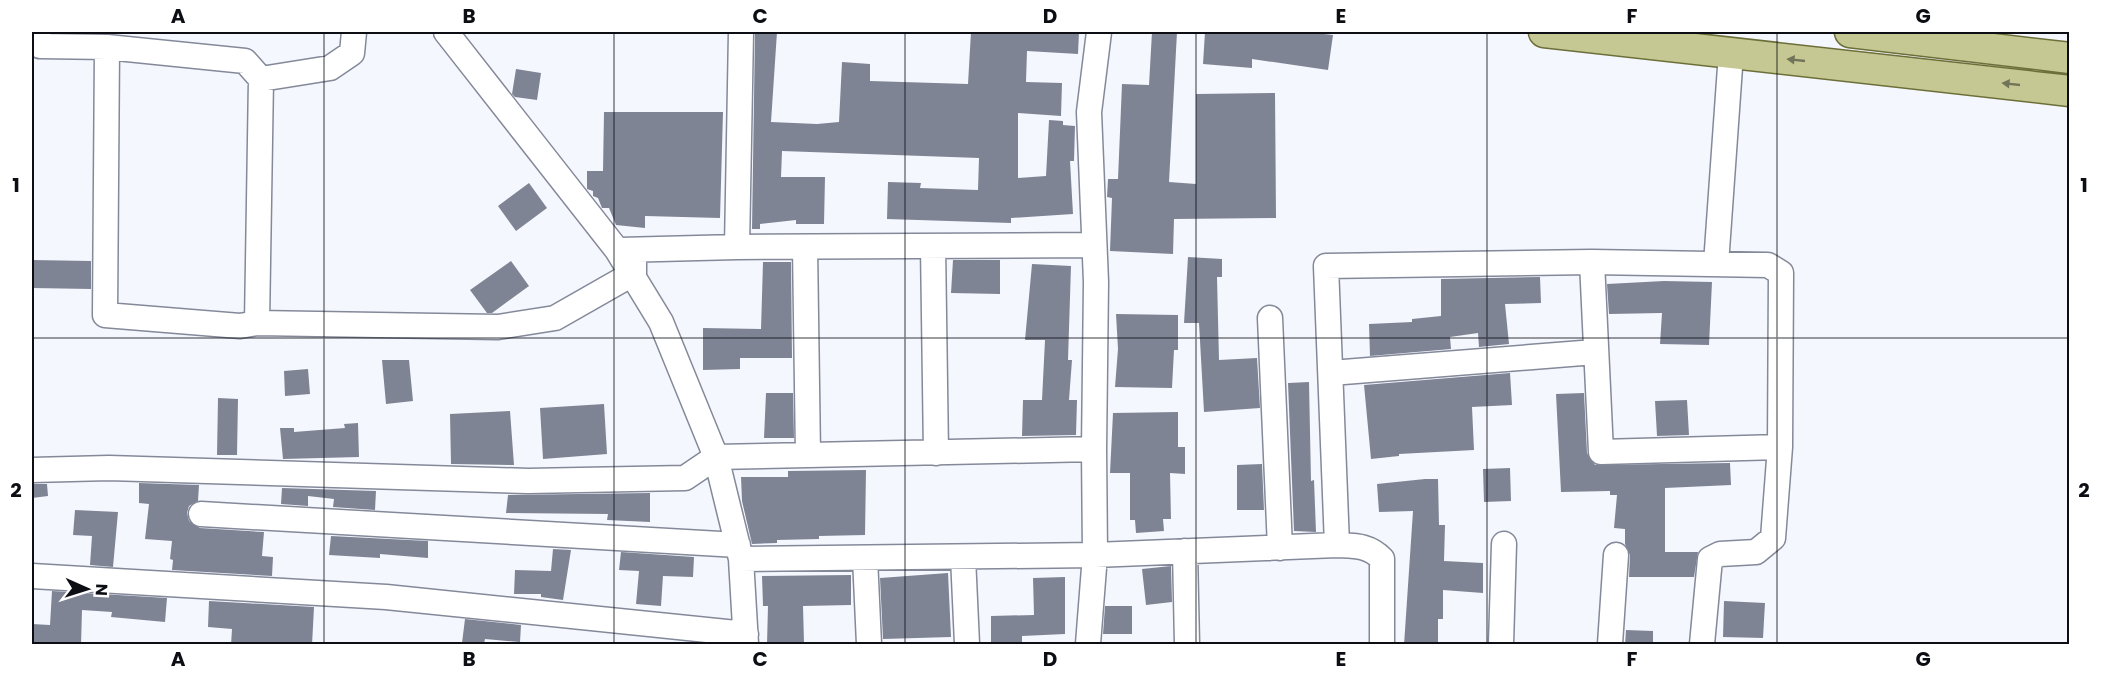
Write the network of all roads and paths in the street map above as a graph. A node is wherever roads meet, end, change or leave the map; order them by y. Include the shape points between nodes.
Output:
1 (38, 32) edge
2 (354, 32) edge
3 (446, 32) edge
4 (741, 32) edge
5 (1099, 32) edge
6 (1544, 32) edge
7 (1855, 32) edge
8 (107, 47) junction
9 (1731, 53) junction
10 (2070, 58) edge
11 (261, 79) junction
12 (2070, 91) edge
13 (1094, 245) junction
14 (933, 246) junction
15 (737, 247) junction
16 (805, 247) junction
17 (628, 258) junction
18 (1592, 262) junction
19 (1716, 264) junction
20 (1270, 318) dead end
21 (257, 323) junction
22 (1595, 352) junction
23 (1331, 372) junction
24 (1780, 447) junction
25 (1094, 449) junction
26 (936, 453) junction
27 (808, 455) junction
28 (716, 457) junction
29 (32, 470) edge
30 (201, 514) dead end
31 (1504, 544) dead end
32 (1337, 545) junction
33 (1280, 548) junction
34 (740, 552) junction
35 (1185, 552) junction
36 (1095, 555) junction
37 (1617, 555) dead end
38 (963, 556) junction
39 (865, 558) junction
40 (32, 576) edge
41 (746, 639) edge
42 (869, 645) edge
43 (967, 645) edge
44 (1088, 645) edge
45 (1187, 645) edge
46 (1382, 645) edge
47 (1501, 645) edge
48 (1610, 645) edge
49 (1702, 645) edge

1 - 8 street via 40,46
2 - 11 street via 352,53 330,68
3 - 17 street
4 - 15 street
5 - 13 street via 1089,112
6 - 9 main road
7 - 10 main road
8 - 11 street via 245,61
8 - 21 street via 105,315 240,326
12 -> 9 main road
9 - 19 street
11 - 21 street
13 - 14 street
13 - 25 street
14 - 16 street
14 - 26 street
15 - 16 street
15 - 17 street
16 - 27 street
17 - 21 street via 555,318 498,327
17 - 28 street via 662,322
18 - 19 street
18 - 22 street
18 - 23 street via 1326,266
19 - 24 street via 1768,265 1781,273
20 - 33 street
22 - 23 street
22 - 24 street via 1601,452
23 - 32 street
24 - 49 street via 1773,538 1756,552 1720,554 1710,559
25 - 26 street
25 - 36 street
26 - 27 street
27 - 28 street
28 - 29 street via 686,478 539,481 109,468
28 - 34 street
30 - 34 street
31 - 47 street
32 - 33 street
32 - 46 street via 1374,550 1382,559
33 - 35 street
34 - 39 street
34 - 41 street
35 - 36 street
35 - 45 street
36 - 38 street
36 - 44 street
37 - 48 street
38 - 39 street
38 - 43 street
39 - 42 street
40 - 41 street via 386,597

